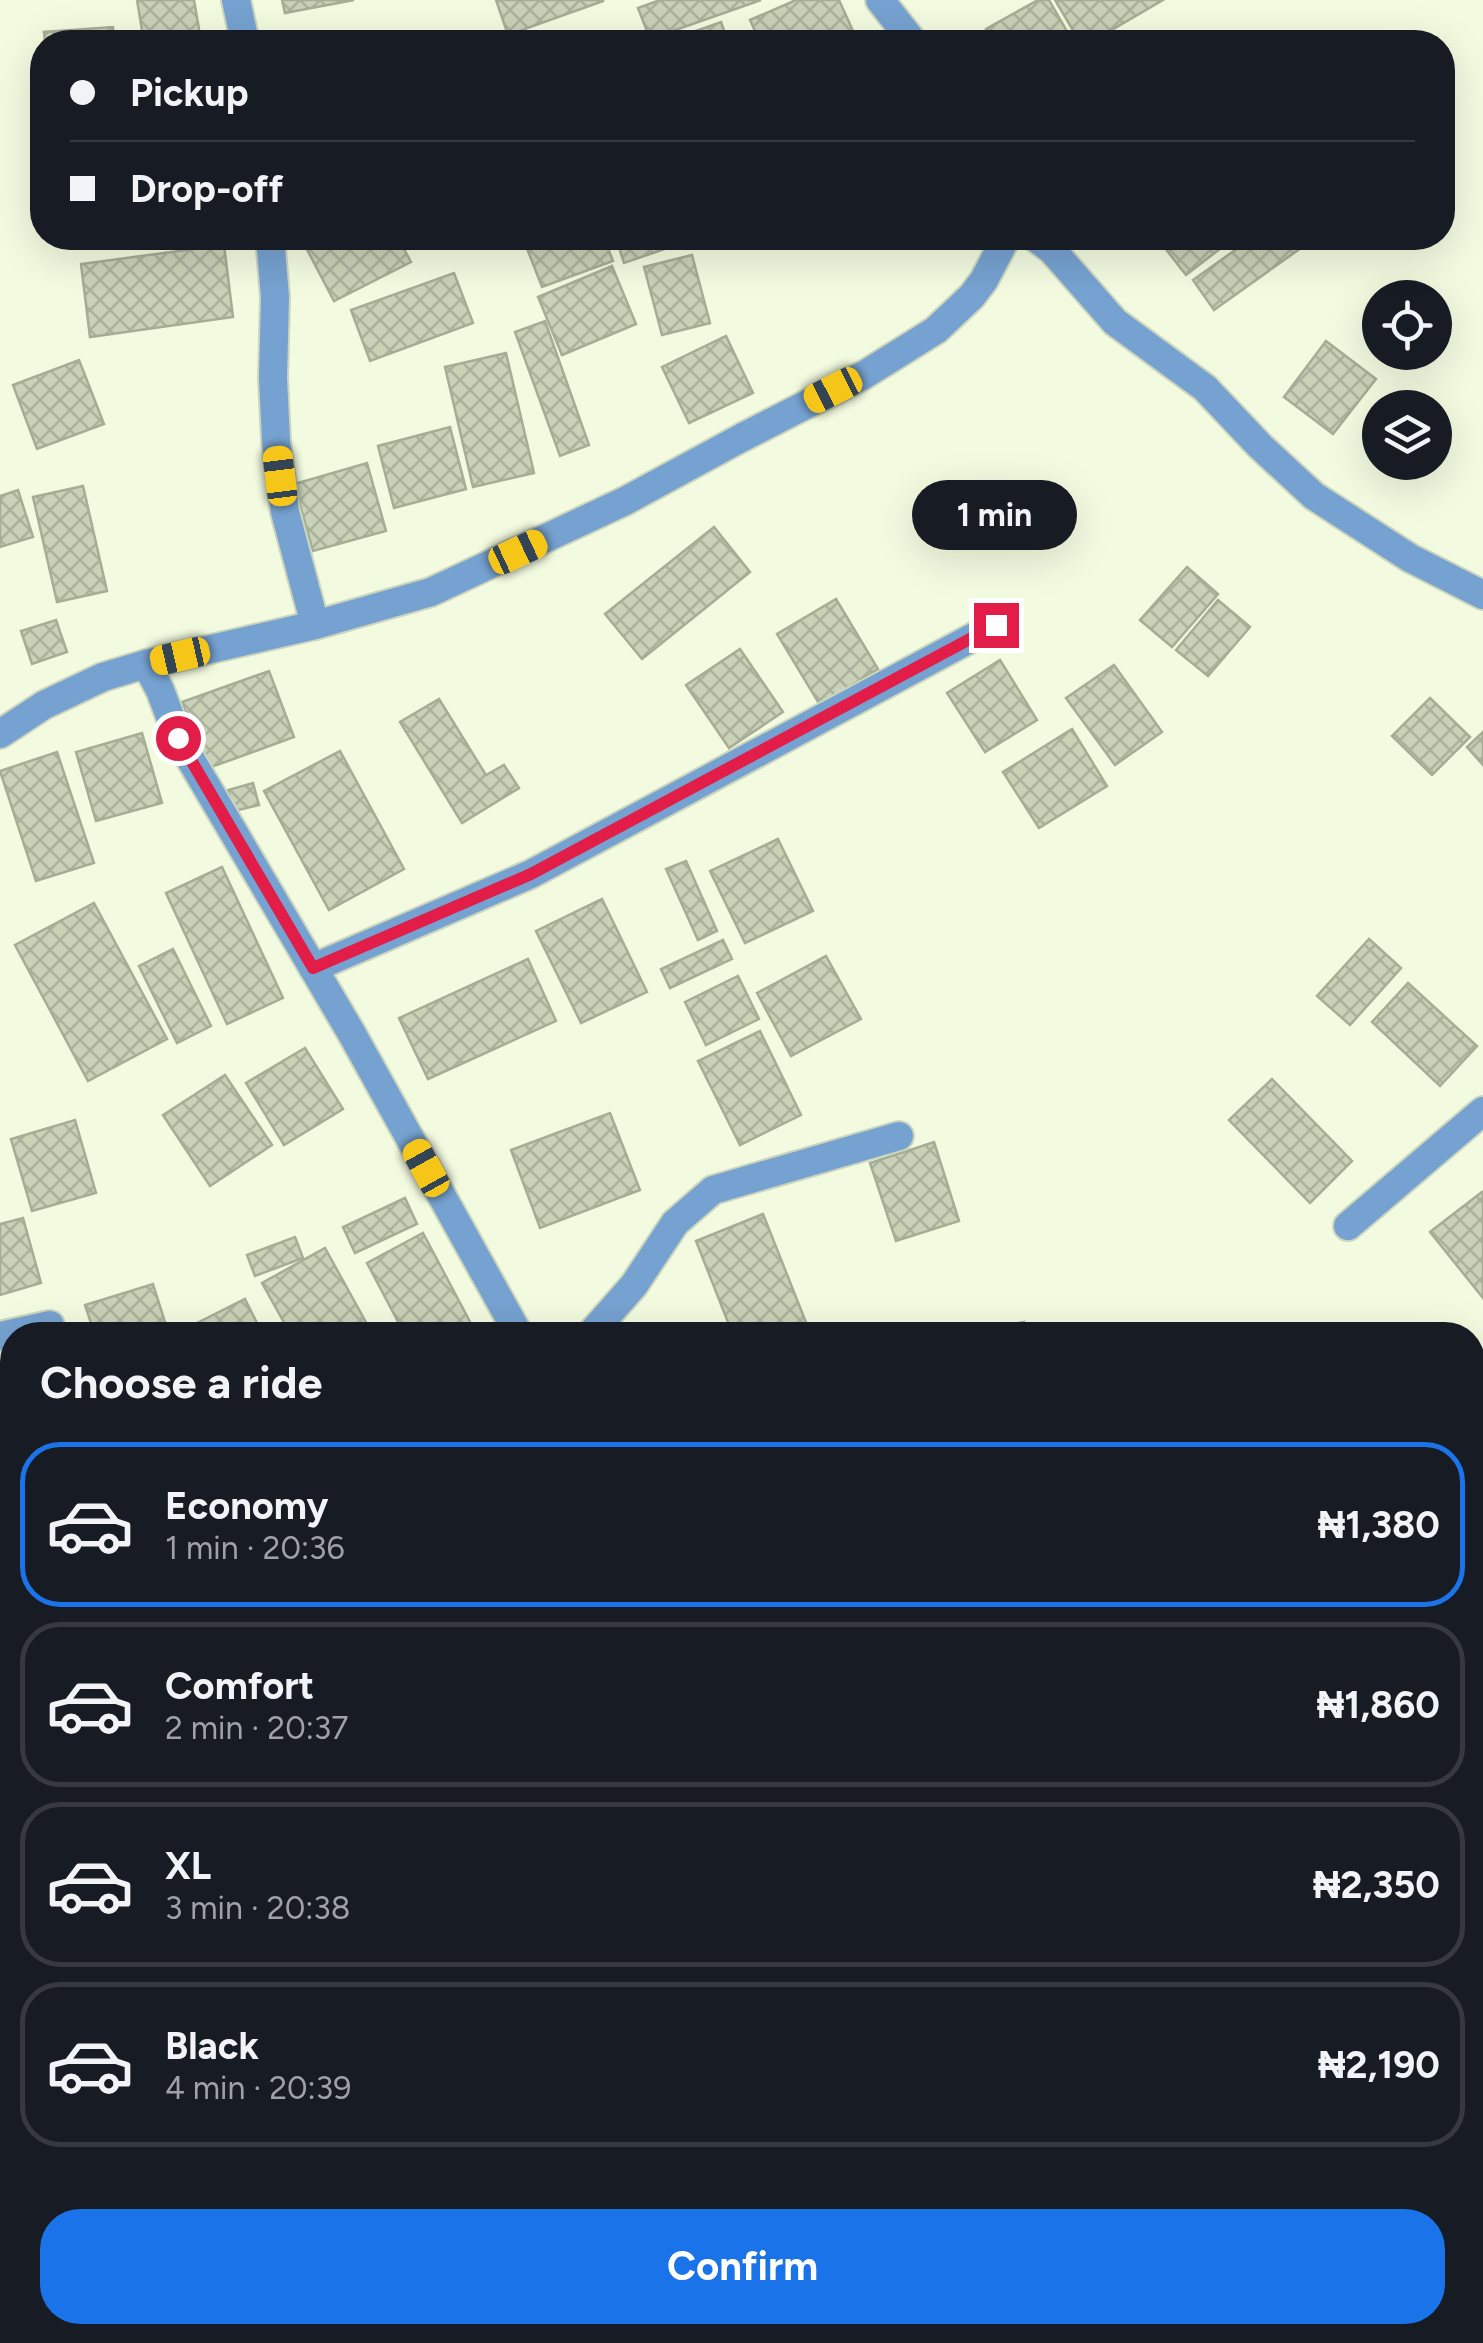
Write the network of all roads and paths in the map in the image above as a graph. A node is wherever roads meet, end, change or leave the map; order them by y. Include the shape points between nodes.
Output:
1 (236, 0) edge
2 (880, 0) edge
3 (242, 30) edge
4 (903, 30) edge
5 (271, 250) edge
6 (1000, 250) edge
7 (1052, 250) edge
8 (1483, 595) edge
9 (315, 625) junction
10 (996, 625) dead end
11 (146, 664) junction
12 (0, 734) edge
13 (313, 968) junction
14 (1483, 1111) edge
15 (899, 1136) dead end
16 (1348, 1226) dead end
17 (511, 1322) edge
18 (601, 1322) edge

1 - 3 street
2 - 4 street
5 - 9 street via 276,441 285,512
6 - 9 street via 972,296 936,330 864,375 625,502 431,592
7 - 8 street via 1115,322 1205,388 1314,496
9 - 11 street
10 - 13 street via 531,874
11 - 12 street via 44,705
11 - 13 street via 178,738
13 - 17 street
14 - 16 street
15 - 18 street via 713,1190 675,1222

